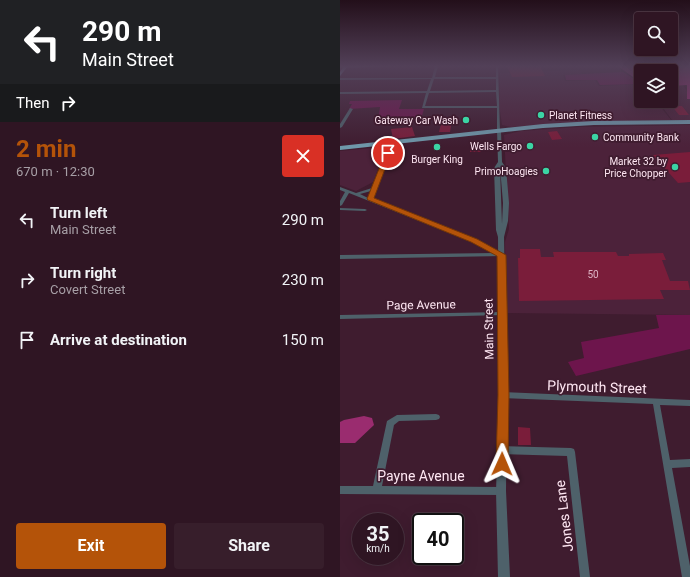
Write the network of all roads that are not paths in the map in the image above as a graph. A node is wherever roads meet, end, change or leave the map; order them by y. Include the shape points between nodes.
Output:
1 (428, 92) edge
2 (497, 93) edge
3 (497, 107) junction
4 (351, 109) dead end
5 (690, 122) edge
6 (340, 127) edge
7 (498, 131) junction
8 (386, 143) junction
9 (340, 148) edge
10 (340, 188) edge
11 (374, 189) junction
12 (348, 191) junction
13 (356, 194) junction
14 (370, 199) junction
15 (340, 205) edge
16 (340, 209) edge
17 (365, 210) dead end
18 (501, 255) junction
19 (340, 257) edge
20 (502, 314) junction
21 (340, 317) edge
22 (503, 395) junction
23 (656, 402) junction
24 (690, 403) edge
25 (436, 417) dead end
26 (502, 450) junction
27 (690, 463) edge
28 (667, 464) junction
29 (377, 489) junction
30 (340, 490) edge
31 (501, 491) junction
32 (504, 577) edge
33 (585, 577) edge
34 (687, 577) edge

1 - 3 street via 423,108
2 - 3 street
3 - 7 street
4 - 6 street
5 - 7 main road
7 - 8 main road
7 - 18 street, Main Street via 505,217
8 - 9 main road
8 - 11 street via 388,153
10 - 12 street
11 - 13 street
11 - 14 street
12 - 13 street
12 - 15 street
13 - 14 street
14 - 18 street via 474,241
16 - 17 street
18 - 19 street
18 - 20 street, Main Street
20 - 21 street, Page Avenue
20 - 22 street, Main Street
22 - 23 street, Plymouth Street
22 - 26 street, Main Street
23 - 24 street, Plymouth Street
23 - 28 street
25 - 29 street via 397,418 390,423
26 - 31 street, Main Street
26 - 33 street, Jones Lane via 571,452
27 - 28 street
28 - 34 street
29 - 30 street, Payne Avenue
29 - 31 street, Payne Avenue
31 - 32 street, Main Street

